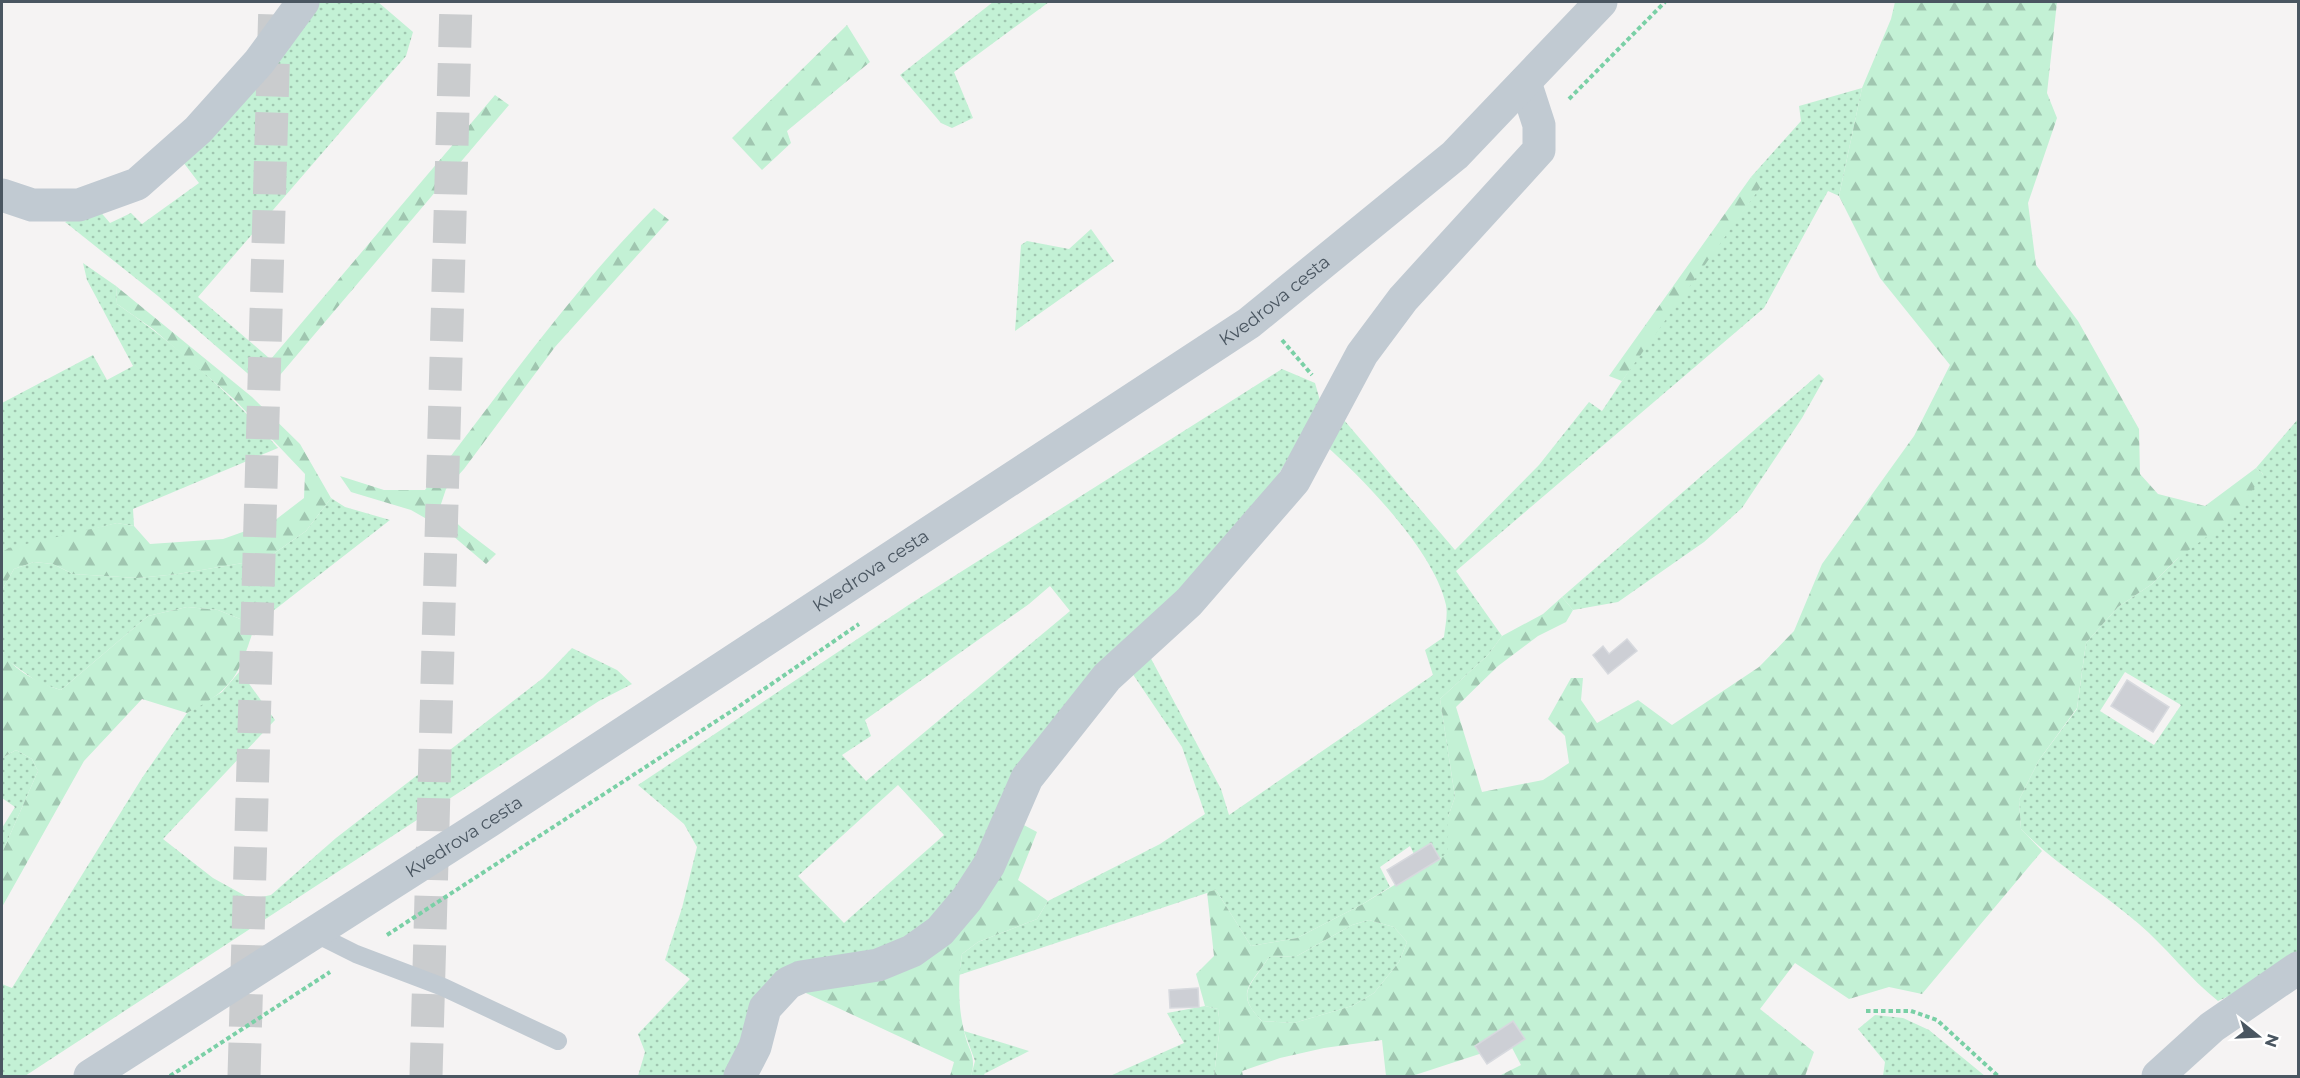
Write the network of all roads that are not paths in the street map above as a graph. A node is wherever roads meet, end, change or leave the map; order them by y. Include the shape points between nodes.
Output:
1 (303, 2) edge
2 (1601, 2) edge
3 (1525, 82) junction
4 (2, 195) edge
5 (312, 932) junction
6 (2298, 968) edge
7 (558, 1041) dead end
8 (90, 1077) edge
9 (740, 1077) edge
10 (2158, 1077) edge

1 - 4 street via 259,62 198,130 137,184 79,205 32,205
2 - 3 street, Kvedrova cesta
3 - 5 street, Kvedrova cesta via 1455,155 1249,323 489,821
3 - 9 street via 1539,125 1539,150 1403,299 1362,354 1294,481 1189,602 1107,677 1027,778 989,865 967,899 940,931 912,951 878,965 801,977 789,983 765,1008 755,1047
5 - 7 lane
5 - 8 street, Kvedrova cesta
6 - 10 street via 2212,1027

